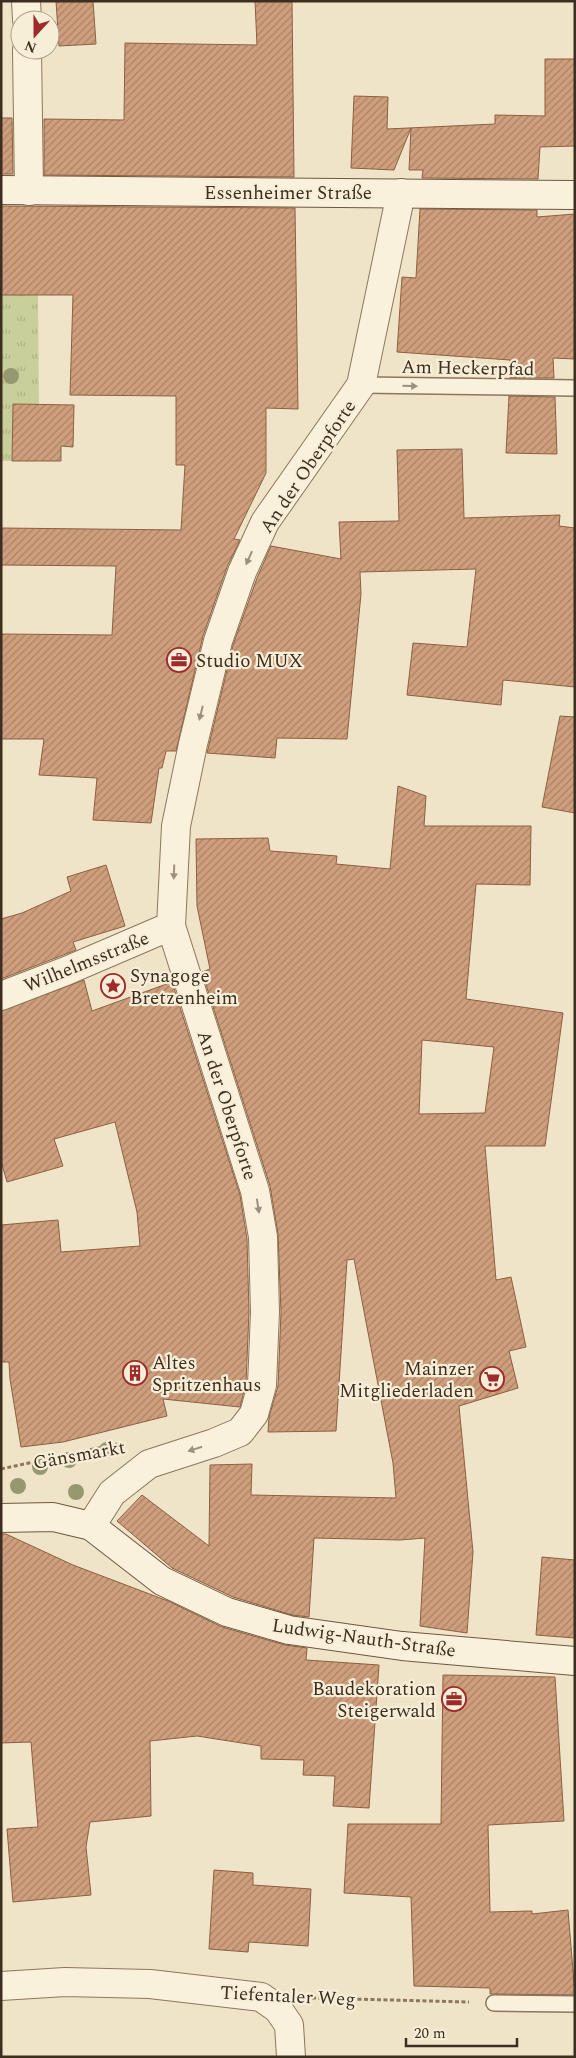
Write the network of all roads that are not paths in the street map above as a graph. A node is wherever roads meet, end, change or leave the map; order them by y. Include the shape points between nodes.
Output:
1 (27, 60) edge
2 (1, 190) edge
3 (29, 191) junction
4 (401, 193) junction
5 (575, 195) edge
6 (361, 385) junction
7 (575, 388) edge
8 (171, 926) junction
9 (1, 996) edge
10 (240, 1432) joint
11 (1, 1518) edge
12 (91, 1526) junction
13 (575, 1661) edge
14 (1, 1986) edge
15 (494, 2003) road end
16 (575, 2004) edge
17 (291, 2057) edge

1 - 3 street
2 - 3 street, Essenheimer Straße
3 - 4 street, Essenheimer Straße
4 - 5 street, Essenheimer Straße
4 - 6 street, An der Oberpforte
6 -> 7 lane, Am Heckerpfad
6 -> 8 street, An der Oberpforte via 265,522 242,572 224,624 176,826
8 - 9 street, Wilhelmsstraße
8 -> 10 street, An der Oberpforte via 255,1191 263,1237 265,1312 262,1385 254,1414
10 -> 12 street, Gänsmarkt via 149,1464 112,1493
11 - 12 street via 53,1516
12 - 13 street, Ludwig-Nauth-Straße via 162,1582 227,1612 289,1630 402,1646
14 - 17 street, Tiefentaler Weg via 65,1982 150,1984 261,1997 278,2009 289,2025
15 - 16 lane

